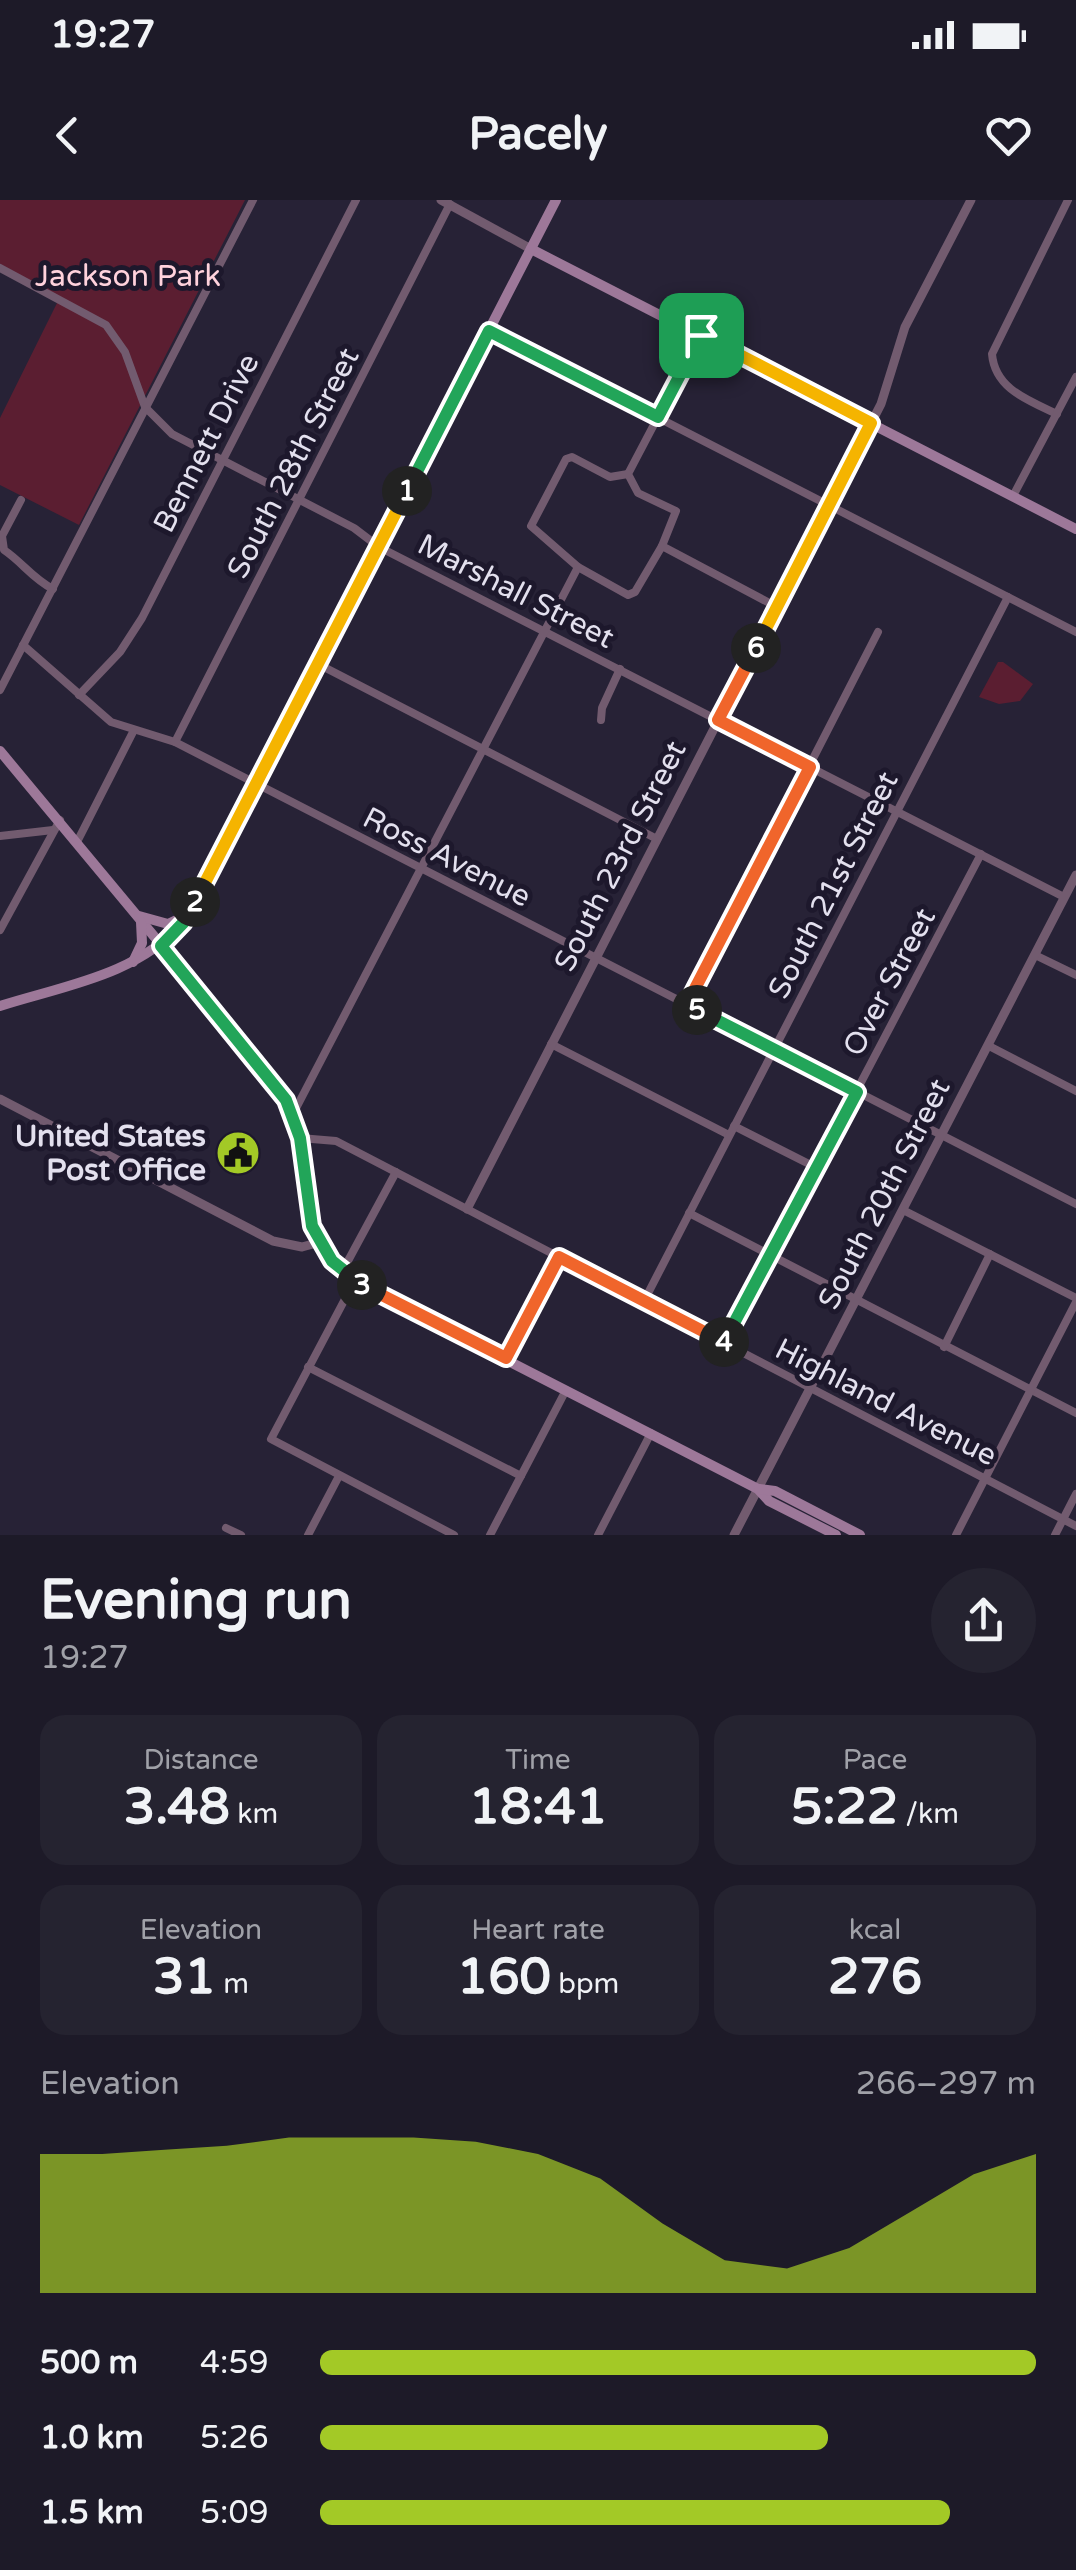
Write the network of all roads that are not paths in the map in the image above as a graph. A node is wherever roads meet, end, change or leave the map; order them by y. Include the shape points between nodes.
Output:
1 (253, 200) edge
2 (356, 200) edge
3 (556, 200) edge
4 (971, 200) edge
5 (1068, 200) edge
6 (446, 202) edge
7 (532, 249) junction
8 (0, 268) edge
9 (489, 331) junction
10 (701, 335) junction
11 (1076, 377) edge
12 (145, 407) junction
13 (1056, 414) junction
14 (658, 417) junction
15 (871, 423) junction
16 (223, 461) junction
17 (628, 474) junction
18 (1013, 496) junction
19 (21, 500) dead end
20 (299, 501) junction
21 (829, 505) junction
22 (1076, 529) edge
23 (379, 546) junction
24 (662, 546) junction
25 (578, 568) junction
26 (52, 589) junction
27 (1008, 596) junction
28 (777, 607) junction
29 (546, 632) junction
30 (878, 632) dead end
31 (1076, 632) edge
32 (24, 645) junction
33 (318, 664) junction
34 (620, 669) junction
35 (0, 690) edge
36 (79, 696) junction
37 (601, 720) dead end
38 (718, 720) junction
39 (134, 732) junction
40 (175, 742) junction
41 (0, 750) edge
42 (483, 750) junction
43 (810, 767) junction
44 (257, 784) junction
45 (897, 812) junction
46 (56, 825) junction
47 (0, 836) edge
48 (657, 838) junction
49 (77, 842) junction
50 (981, 854) junction
51 (421, 869) junction
52 (1076, 875) edge
53 (1064, 897) junction
54 (188, 914) junction
55 (138, 918) junction
56 (0, 930) edge
57 (161, 946) junction
58 (1035, 955) junction
59 (596, 959) junction
60 (132, 964) junction
61 (1076, 975) edge
62 (687, 1004) junction
63 (0, 1006) edge
64 (552, 1044) junction
65 (989, 1046) junction
66 (774, 1050) junction
67 (1076, 1091) edge
68 (857, 1092) junction
69 (0, 1100) edge
70 (293, 1114) junction
71 (732, 1131) junction
72 (943, 1136) junction
73 (300, 1138) junction
74 (817, 1168) junction
75 (396, 1172) junction
76 (1076, 1204) edge
77 (467, 1209) junction
78 (903, 1210) junction
79 (689, 1213) junction
80 (320, 1242) junction
81 (990, 1254) junction
82 (771, 1256) junction
83 (559, 1257) junction
84 (342, 1272) junction
85 (354, 1282) junction
86 (1076, 1300) edge
87 (644, 1301) junction
88 (856, 1302) junction
89 (724, 1343) junction
90 (944, 1346) junction
91 (506, 1358) junction
92 (308, 1367) junction
93 (810, 1388) junction
94 (566, 1390) junction
95 (1030, 1390) junction
96 (1076, 1414) edge
97 (652, 1432) junction
98 (339, 1476) junction
99 (520, 1476) junction
100 (984, 1479) junction
101 (758, 1489) junction
102 (1076, 1494) edge
103 (1063, 1520) junction
104 (1076, 1526) edge
105 (226, 1528) dead end
106 (846, 1532) edge
107 (241, 1535) edge
108 (308, 1535) edge
109 (454, 1535) edge
110 (490, 1535) edge
111 (598, 1535) edge
112 (734, 1535) edge
113 (836, 1535) edge
114 (860, 1535) edge
115 (956, 1535) edge
116 (1054, 1535) edge

1 - 12 street
2 - 16 street, Bennett Drive
3 - 7 main road
4 - 15 street, South 23rd Street via 910,316
5 - 13 street via 992,354 1002,382
6 - 7 street
6 - 20 street, South 28th Street
7 - 9 main road
7 - 10 main road
8 - 12 street, Marshall Street via 106,326
9 - 14 street
9 - 23 main road
10 - 14 street
10 - 15 main road
11 - 13 street
12 - 16 street, Marshall Street via 172,434
12 - 26 street
13 - 18 street
14 - 17 street
14 - 21 street
15 - 18 main road
15 - 21 street, South 23rd Street
16 - 20 street, Marshall Street
16 - 36 street, Bennett Drive via 131,638
17 - 24 street via 638,492 676,511
17 - 25 street via 610,477 572,457 558,474 531,526
18 - 22 main road
19 - 26 street via 2,536 4,550
20 - 23 street, Marshall Street
20 - 40 street, South 28th Street
21 - 27 street
21 - 28 street, South 23rd Street
23 - 29 street, Marshall Street
23 - 33 main road
24 - 25 street via 628,595
24 - 28 street
25 - 29 street
26 - 32 street
27 - 31 street
27 - 45 street, South 21st Street
28 - 38 street, South 23rd Street
29 - 34 street, Marshall Street
29 - 42 street
30 - 43 street
32 - 35 street
32 - 36 street, Ross Avenue
33 - 42 street
33 - 44 main road
34 - 37 street
34 - 38 street, Marshall Street
36 - 39 street, Ross Avenue
38 - 43 street, Marshall Street
38 - 48 street, South 23rd Street
39 - 40 street, Ross Avenue
39 - 49 street
40 - 44 street, Ross Avenue
41 - 46 main road
42 - 48 street
42 - 51 street
43 - 45 street, Marshall Street
43 - 62 street
44 - 51 street, Ross Avenue
44 - 54 main road
45 - 50 street, Marshall Street
45 - 66 street, South 21st Street
46 - 47 street
46 - 49 main road
46 - 56 street
48 - 59 street, South 23rd Street
49 - 55 main road
50 - 53 street, Marshall Street
50 - 68 street, Over Street
51 - 59 street, Ross Avenue
51 - 70 street
52 - 53 street, South 20th Street
53 - 58 street, South 20th Street
54 - 55 main road via 168,924
54 - 57 main road
55 - 57 main road
55 - 60 main road via 142,943
57 - 60 main road
57 - 70 main road via 276,1083
58 - 61 street
58 - 65 street, South 20th Street
59 - 62 street, Ross Avenue
59 - 64 street, South 23rd Street
60 - 63 main road
62 - 66 street, Ross Avenue
64 - 71 street
64 - 77 street, South 23rd Street
65 - 67 street
65 - 72 street, South 20th Street
66 - 68 street, Ross Avenue
66 - 71 street, South 21st Street
68 - 72 street, Ross Avenue
68 - 74 street, Over Street
69 - 80 street via 273,1241 302,1247
70 - 73 main road
71 - 74 street
71 - 79 street, South 21st Street
72 - 76 street, Ross Avenue
72 - 78 street, South 20th Street
73 - 75 street, Highland Avenue via 336,1141
73 - 80 main road via 307,1204
74 - 82 street, Over Street
75 - 77 street, Highland Avenue
75 - 84 street
77 - 83 street, Highland Avenue
78 - 81 street
78 - 88 street, South 20th Street
79 - 82 street
79 - 87 street, South 21st Street
80 - 84 main road
81 - 86 street
81 - 90 street
82 - 88 street
82 - 89 street, Over Street
83 - 87 street, Highland Avenue
83 - 91 street
84 - 85 main road
85 - 91 main road
85 - 92 street
86 - 95 street
87 - 89 street, Highland Avenue
88 - 90 street
88 - 93 street, South 20th Street
89 - 93 street, Highland Avenue
90 - 95 street
91 - 94 main road
92 - 98 street via 271,1439
92 - 99 street
93 - 100 street, Highland Avenue
93 - 101 street, South 20th Street
94 - 97 main road
94 - 99 street
95 - 96 street
95 - 100 street
97 - 101 main road
97 - 111 street
98 - 108 street
98 - 109 street
99 - 110 street
100 - 103 street, Highland Avenue
100 - 115 street
101 - 106 main road via 774,1491
101 - 112 street, South 20th Street
101 - 113 main road
102 - 103 street
103 - 104 street, Highland Avenue
103 - 116 street
105 - 107 street
106 - 114 main road

